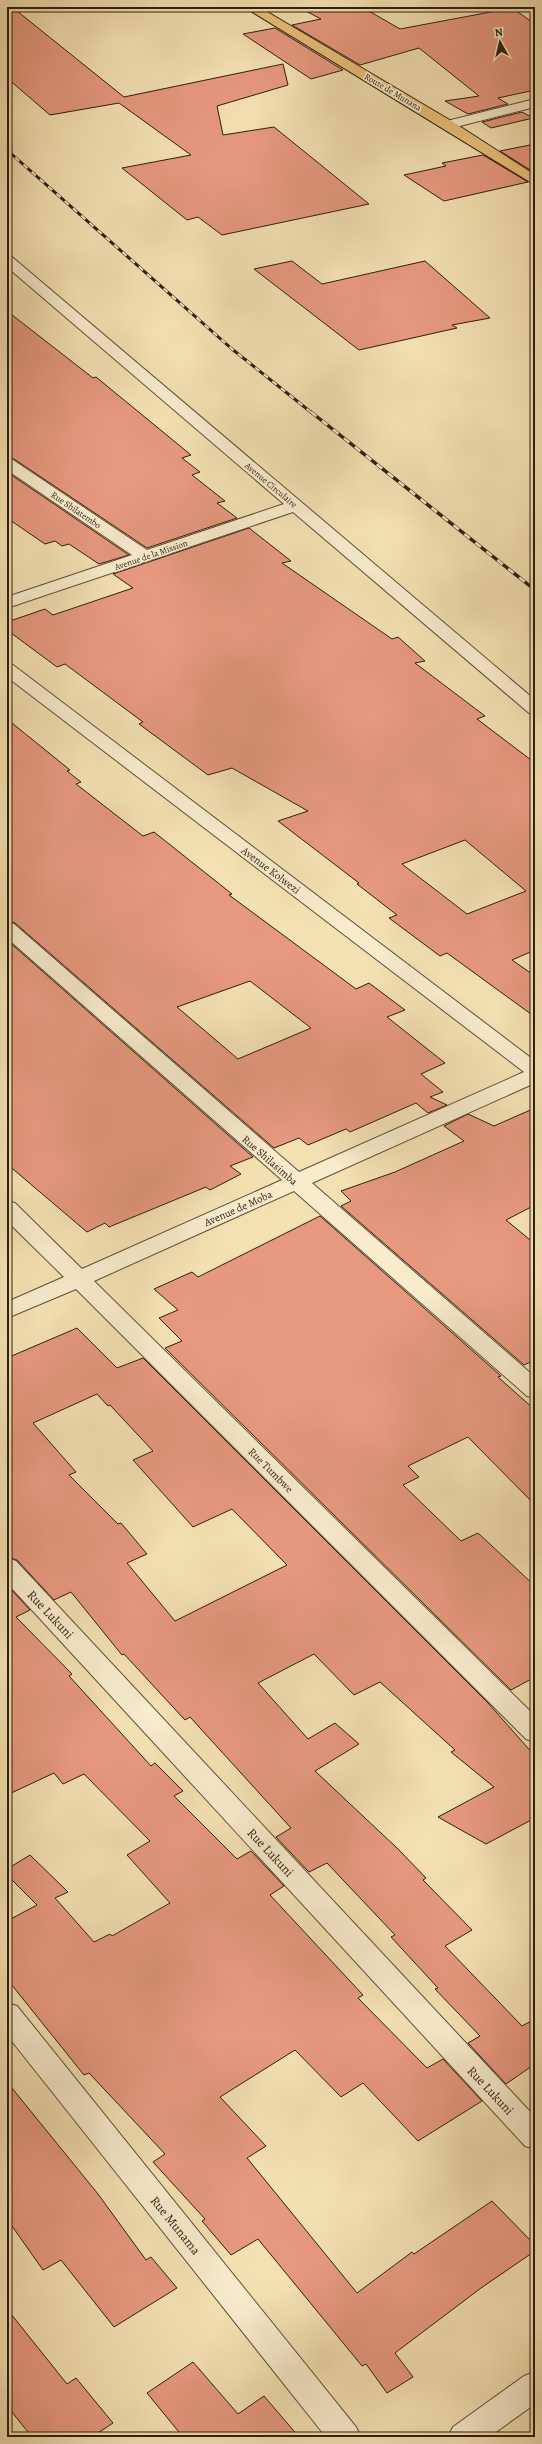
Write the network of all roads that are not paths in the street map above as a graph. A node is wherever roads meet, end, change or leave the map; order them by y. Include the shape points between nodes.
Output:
1 (250, 7) edge
2 (535, 103) edge
3 (448, 125) junction
4 (535, 181) edge
5 (7, 260) edge
6 (7, 463) edge
7 (295, 506) junction
8 (145, 557) junction
9 (7, 603) edge
10 (7, 668) edge
11 (535, 709) edge
12 (7, 928) edge
13 (535, 1071) edge
14 (535, 1075) edge
15 (295, 1182) junction
16 (7, 1208) edge
17 (78, 1279) junction
18 (7, 1311) edge
19 (535, 1390) edge
20 (7, 1567) edge
21 (535, 1732) edge
22 (7, 2014) edge
23 (535, 2137) edge
24 (535, 2386) edge
25 (346, 2437) edge
26 (464, 2437) edge

1 - 3 main road, Route de Munana
2 - 3 street
3 - 4 main road, Route de Munana
5 - 7 street, Avenue Circulaire
6 - 8 street, Rue Shilatembo
7 - 8 street, Avenue de la Mission
7 - 11 street, Avenue Circulaire
8 - 9 street, Avenue de la Mission
10 - 13 street, Avenue Kolwezi
12 - 15 street, Rue Shilasimba
14 - 15 street, Avenue de Moba
15 - 17 street, Avenue de Moba
15 - 19 street, Rue Shilasimba
16 - 17 street, Rue Tumbwe
17 - 18 street, Avenue de Moba
17 - 21 street, Rue Tumbwe
20 - 23 street, Rue Lukuni
22 - 25 street, Rue Munama
24 - 26 street

